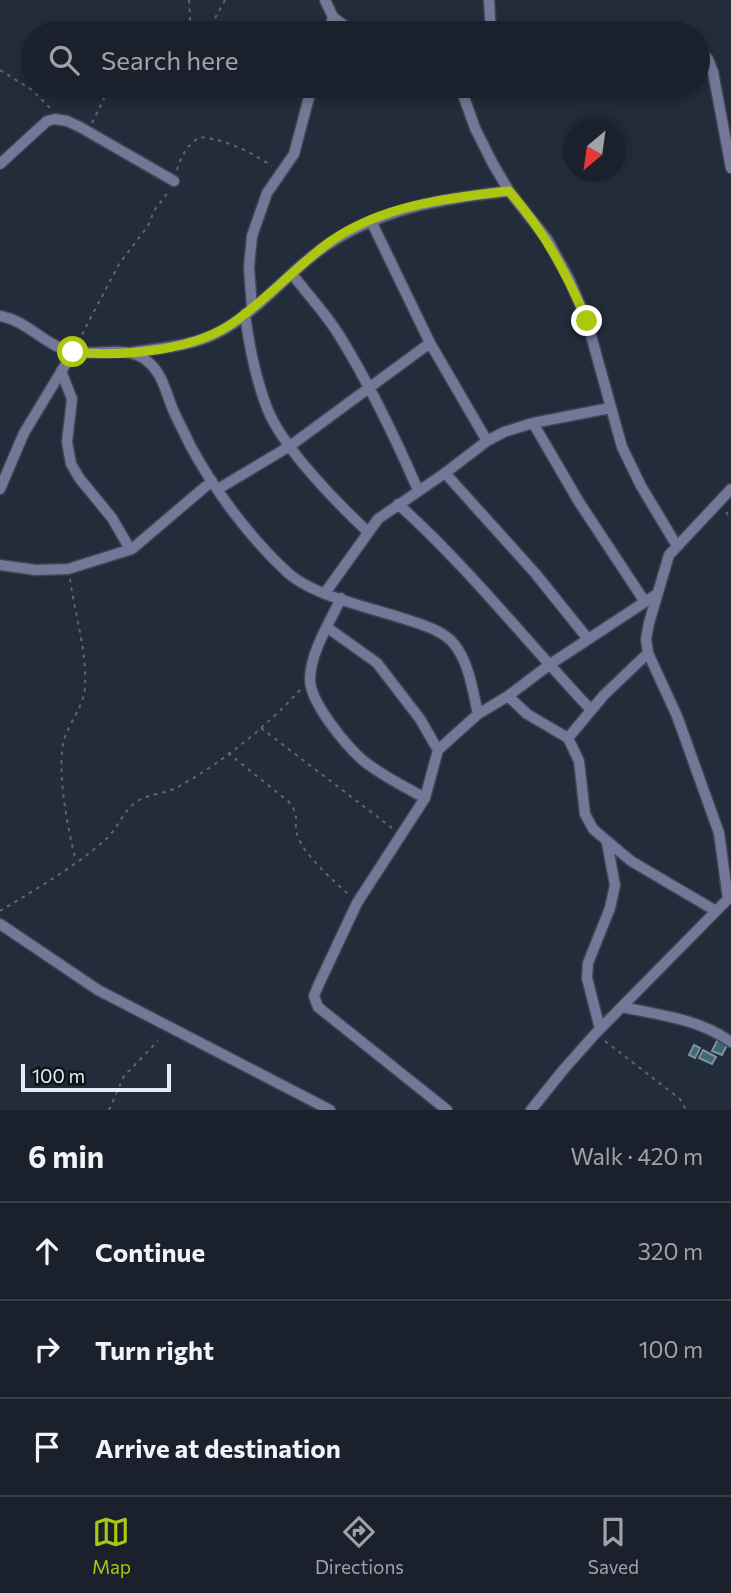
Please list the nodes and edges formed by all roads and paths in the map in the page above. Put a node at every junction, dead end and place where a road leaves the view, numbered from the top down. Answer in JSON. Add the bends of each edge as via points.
{"nodes":[{"id":1,"x":189,"y":0,"type":"edge"},
{"id":2,"x":225,"y":0,"type":"edge"},
{"id":3,"x":325,"y":0,"type":"edge"},
{"id":4,"x":489,"y":0,"type":"edge"},
{"id":5,"x":333,"y":17,"type":"junction"},
{"id":6,"x":190,"y":21,"type":"edge"},
{"id":7,"x":214,"y":21,"type":"edge"},
{"id":8,"x":332,"y":21,"type":"edge"},
{"id":9,"x":338,"y":21,"type":"edge"},
{"id":10,"x":490,"y":21,"type":"edge"},
{"id":11,"x":710,"y":64,"type":"edge"},
{"id":12,"x":0,"y":70,"type":"edge"},
{"id":13,"x":21,"y":84,"type":"edge"},
{"id":14,"x":41,"y":98,"type":"edge"},
{"id":15,"x":105,"y":98,"type":"edge"},
{"id":16,"x":309,"y":98,"type":"edge"},
{"id":17,"x":464,"y":98,"type":"edge"},
{"id":18,"x":55,"y":119,"type":"junction"},
{"id":19,"x":89,"y":132,"type":"junction"},
{"id":20,"x":0,"y":164,"type":"edge"},
{"id":21,"x":731,"y":168,"type":"edge"},
{"id":22,"x":281,"y":173,"type":"junction"},
{"id":23,"x":174,"y":181,"type":"junction"},
{"id":24,"x":509,"y":191,"type":"junction"},
{"id":25,"x":371,"y":221,"type":"junction"},
{"id":26,"x":293,"y":275,"type":"junction"},
{"id":27,"x":248,"y":311,"type":"junction"},
{"id":28,"x":0,"y":316,"type":"edge"},
{"id":29,"x":430,"y":343,"type":"junction"},
{"id":30,"x":73,"y":352,"type":"junction"},
{"id":31,"x":133,"y":352,"type":"junction"},
{"id":32,"x":61,"y":371,"type":"junction"},
{"id":33,"x":370,"y":388,"type":"junction"},
{"id":34,"x":610,"y":408,"type":"junction"},
{"id":35,"x":533,"y":423,"type":"junction"},
{"id":36,"x":487,"y":441,"type":"junction"},
{"id":37,"x":290,"y":446,"type":"junction"},
{"id":38,"x":5,"y":461,"type":"edge"},
{"id":39,"x":445,"y":473,"type":"junction"},
{"id":40,"x":215,"y":485,"type":"junction"},
{"id":41,"x":0,"y":489,"type":"edge"},
{"id":42,"x":731,"y":489,"type":"edge"},
{"id":43,"x":418,"y":490,"type":"junction"},
{"id":44,"x":398,"y":504,"type":"junction"},
{"id":45,"x":368,"y":532,"type":"junction"},
{"id":46,"x":677,"y":546,"type":"junction"},
{"id":47,"x":130,"y":549,"type":"junction"},
{"id":48,"x":0,"y":565,"type":"edge"},
{"id":49,"x":68,"y":569,"type":"junction"},
{"id":50,"x":326,"y":593,"type":"junction"},
{"id":51,"x":657,"y":594,"type":"junction"},
{"id":52,"x":341,"y":598,"type":"junction"},
{"id":53,"x":645,"y":602,"type":"junction"},
{"id":54,"x":328,"y":628,"type":"junction"},
{"id":55,"x":588,"y":639,"type":"junction"},
{"id":56,"x":648,"y":653,"type":"junction"},
{"id":57,"x":549,"y":665,"type":"junction"},
{"id":58,"x":309,"y":681,"type":"junction"},
{"id":59,"x":508,"y":696,"type":"junction"},
{"id":60,"x":591,"y":710,"type":"junction"},
{"id":61,"x":478,"y":714,"type":"junction"},
{"id":62,"x":261,"y":728,"type":"junction"},
{"id":63,"x":568,"y":738,"type":"junction"},
{"id":64,"x":438,"y":750,"type":"junction"},
{"id":65,"x":228,"y":753,"type":"junction"},
{"id":66,"x":425,"y":798,"type":"junction"},
{"id":67,"x":401,"y":835,"type":"junction"},
{"id":68,"x":607,"y":843,"type":"junction"},
{"id":69,"x":76,"y":862,"type":"junction"},
{"id":70,"x":729,"y":898,"type":"edge"},
{"id":71,"x":357,"y":902,"type":"junction"},
{"id":72,"x":0,"y":911,"type":"edge"},
{"id":73,"x":716,"y":911,"type":"junction"},
{"id":74,"x":0,"y":924,"type":"edge"},
{"id":75,"x":622,"y":1007,"type":"junction"},
{"id":76,"x":598,"y":1031,"type":"junction"},
{"id":77,"x":158,"y":1041,"type":"dead end"},
{"id":78,"x":731,"y":1042,"type":"edge"},
{"id":79,"x":109,"y":1110,"type":"edge"},
{"id":80,"x":330,"y":1110,"type":"edge"},
{"id":81,"x":447,"y":1110,"type":"edge"},
{"id":82,"x":531,"y":1110,"type":"edge"},
{"id":83,"x":686,"y":1110,"type":"edge"}],
"edges":[{"from":1,"to":6,"type":"path"},
{"from":2,"to":7,"type":"path"},
{"from":3,"to":5,"type":"street"},
{"from":4,"to":10,"type":"street"},
{"from":5,"to":8,"type":"street"},
{"from":5,"to":9,"type":"street"},
{"from":11,"to":21,"type":"street"},
{"from":12,"to":13,"type":"path"},
{"from":14,"to":18,"type":"path"},
{"from":15,"to":19,"type":"path"},
{"from":16,"to":22,"type":"street","via":[[295,154]]},
{"from":17,"to":24,"type":"street"},
{"from":18,"to":19,"type":"street"},
{"from":18,"to":20,"type":"street","via":[[47,121]]},
{"from":19,"to":23,"type":"street"},
{"from":22,"to":23,"type":"path","via":[[237,146],[200,137],[183,153]]},
{"from":22,"to":27,"type":"street","via":[[267,193],[252,236]]},
{"from":23,"to":30,"type":"path","via":[[119,264]]},
{"from":24,"to":25,"type":"street","via":[[444,198]]},
{"from":24,"to":34,"type":"street","via":[[547,239],[569,279],[587,321]]},
{"from":25,"to":26,"type":"street","via":[[332,241]]},
{"from":25,"to":29,"type":"street"},
{"from":26,"to":27,"type":"street"},
{"from":26,"to":33,"type":"street","via":[[338,333]]},
{"from":27,"to":31,"type":"street","via":[[216,334]]},
{"from":27,"to":37,"type":"street","via":[[255,372],[268,410]]},
{"from":28,"to":30,"type":"street"},
{"from":29,"to":33,"type":"street"},
{"from":29,"to":36,"type":"street"},
{"from":30,"to":31,"type":"street"},
{"from":30,"to":32,"type":"street"},
{"from":31,"to":40,"type":"street","via":[[157,371]]},
{"from":32,"to":38,"type":"street"},
{"from":32,"to":47,"type":"street","via":[[72,399],[67,442],[71,464],[113,518]]},
{"from":33,"to":37,"type":"street"},
{"from":33,"to":43,"type":"street"},
{"from":34,"to":35,"type":"street"},
{"from":34,"to":46,"type":"street","via":[[622,447]]},
{"from":35,"to":36,"type":"street"},
{"from":35,"to":53,"type":"street"},
{"from":36,"to":39,"type":"street"},
{"from":37,"to":40,"type":"street"},
{"from":37,"to":45,"type":"street"},
{"from":38,"to":41,"type":"street"},
{"from":39,"to":43,"type":"street"},
{"from":39,"to":55,"type":"street"},
{"from":40,"to":47,"type":"street"},
{"from":40,"to":50,"type":"street","via":[[288,573]]},
{"from":42,"to":46,"type":"street"},
{"from":43,"to":44,"type":"street"},
{"from":44,"to":45,"type":"street"},
{"from":44,"to":57,"type":"street","via":[[467,571]]},
{"from":45,"to":50,"type":"street"},
{"from":46,"to":51,"type":"street","via":[[669,555]]},
{"from":47,"to":49,"type":"street"},
{"from":48,"to":49,"type":"street"},
{"from":49,"to":69,"type":"path","via":[[85,671],[85,691],[64,739],[62,758]]},
{"from":50,"to":52,"type":"street"},
{"from":51,"to":53,"type":"street"},
{"from":51,"to":56,"type":"street","via":[[646,639]]},
{"from":52,"to":54,"type":"street"},
{"from":52,"to":61,"type":"street","via":[[446,636],[462,659]]},
{"from":53,"to":55,"type":"street"},
{"from":54,"to":58,"type":"street"},
{"from":54,"to":64,"type":"street","via":[[377,663]]},
{"from":55,"to":57,"type":"street"},
{"from":56,"to":60,"type":"street"},
{"from":56,"to":70,"type":"street","via":[[683,732],[719,833]]},
{"from":57,"to":59,"type":"street"},
{"from":57,"to":60,"type":"street"},
{"from":58,"to":62,"type":"path"},
{"from":58,"to":66,"type":"street","via":[[323,711],[365,761]]},
{"from":59,"to":61,"type":"street"},
{"from":59,"to":63,"type":"street","via":[[527,714]]},
{"from":60,"to":63,"type":"street"},
{"from":61,"to":64,"type":"street"},
{"from":62,"to":65,"type":"path"},
{"from":62,"to":67,"type":"path"},
{"from":63,"to":68,"type":"street","via":[[579,761],[585,814]]},
{"from":64,"to":66,"type":"street"},
{"from":65,"to":69,"type":"path","via":[[173,789],[141,799],[122,814],[107,838]]},
{"from":65,"to":71,"type":"path","via":[[296,810],[298,836],[325,872]]},
{"from":66,"to":67,"type":"street"},
{"from":67,"to":71,"type":"street"},
{"from":68,"to":73,"type":"street"},
{"from":68,"to":76,"type":"street","via":[[615,886],[587,978]]},
{"from":69,"to":72,"type":"path"},
{"from":70,"to":73,"type":"street"},
{"from":71,"to":81,"type":"street","via":[[314,996],[318,1007]]},
{"from":73,"to":75,"type":"street"},
{"from":74,"to":80,"type":"street","via":[[98,990]]},
{"from":75,"to":76,"type":"street"},
{"from":75,"to":78,"type":"street","via":[[693,1022]]},
{"from":76,"to":82,"type":"street"},
{"from":76,"to":83,"type":"path","via":[[680,1099]]},
{"from":77,"to":79,"type":"path","via":[[124,1076]]}]}
